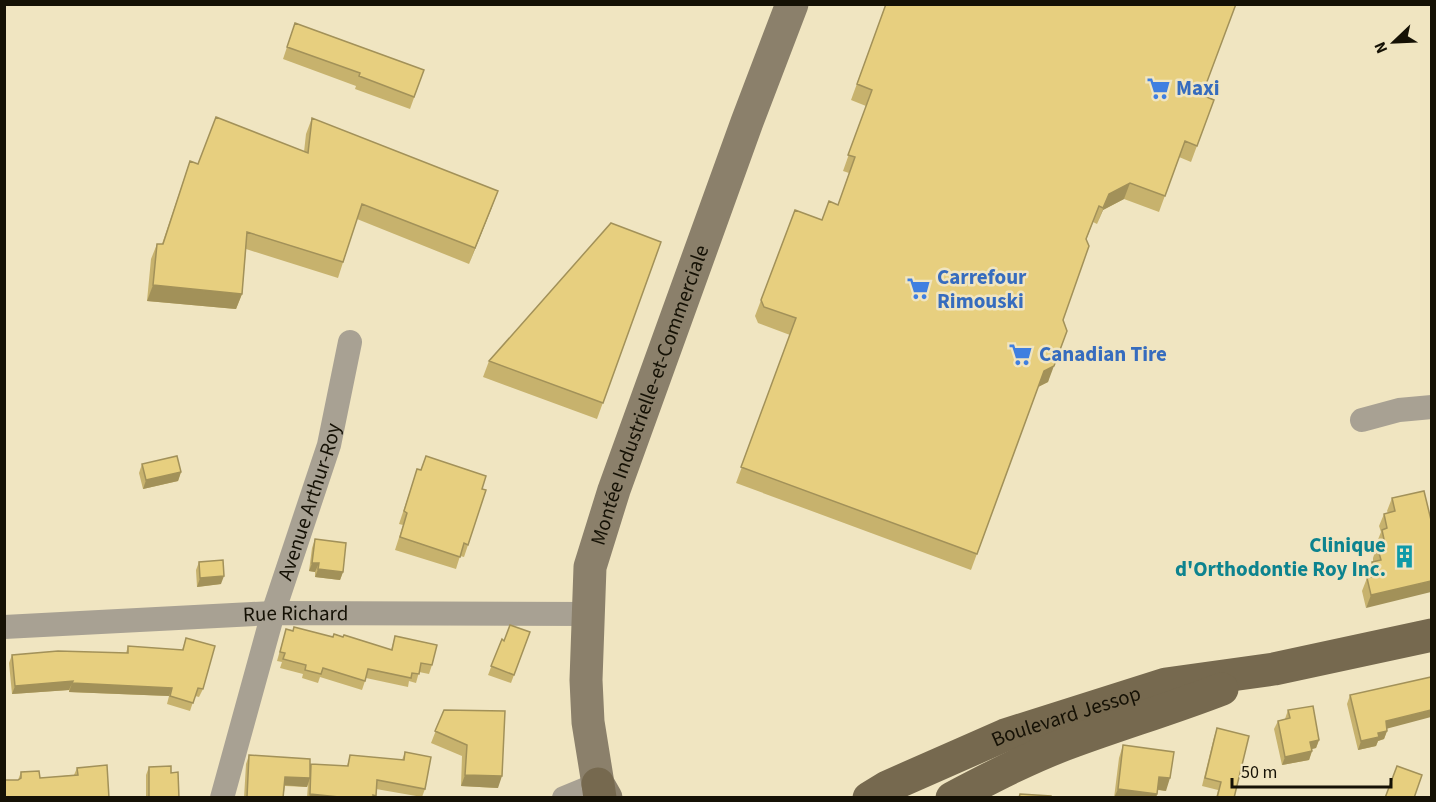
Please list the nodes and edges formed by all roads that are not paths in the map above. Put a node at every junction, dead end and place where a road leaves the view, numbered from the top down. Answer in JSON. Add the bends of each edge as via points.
{"nodes":[{"id":1,"x":792,"y":4,"type":"edge"},
{"id":2,"x":350,"y":342,"type":"dead end"},
{"id":3,"x":1431,"y":407,"type":"edge"},
{"id":4,"x":1362,"y":420,"type":"dead end"},
{"id":5,"x":273,"y":612,"type":"junction"},
{"id":6,"x":589,"y":614,"type":"junction"},
{"id":7,"x":4,"y":627,"type":"edge"},
{"id":8,"x":1431,"y":635,"type":"edge"},
{"id":9,"x":1274,"y":669,"type":"junction"},
{"id":10,"x":602,"y":793,"type":"edge"},
{"id":11,"x":222,"y":798,"type":"edge"},
{"id":12,"x":564,"y":798,"type":"edge"},
{"id":13,"x":869,"y":798,"type":"edge"},
{"id":14,"x":952,"y":798,"type":"edge"}],
"edges":[{"from":1,"to":6,"type":"main road","name":"Montée Industrielle-et-Commerciale","via":[[614,489],[590,567]]},
{"from":2,"to":5,"type":"street","name":"Avenue Arthur-Roy","via":[[329,445]]},
{"from":3,"to":4,"type":"street"},
{"from":5,"to":6,"type":"street","name":"Rue Richard"},
{"from":5,"to":7,"type":"street","name":"Rue Richard"},
{"from":5,"to":11,"type":"street","name":"Avenue Arthur-Roy"},
{"from":6,"to":10,"type":"main road","name":"Montée Industrielle-et-Commerciale","via":[[587,702]]},
{"from":8,"to":9,"type":"main road","name":"Boulevard Jessop"},
{"from":9,"to":13,"type":"main road","name":"Boulevard Jessop","via":[[1166,684],[1099,704],[1005,735]]},
{"from":9,"to":14,"type":"main road","name":"Boulevard Jessop","via":[[1072,742]]},
{"from":10,"to":12,"type":"street"}]}
